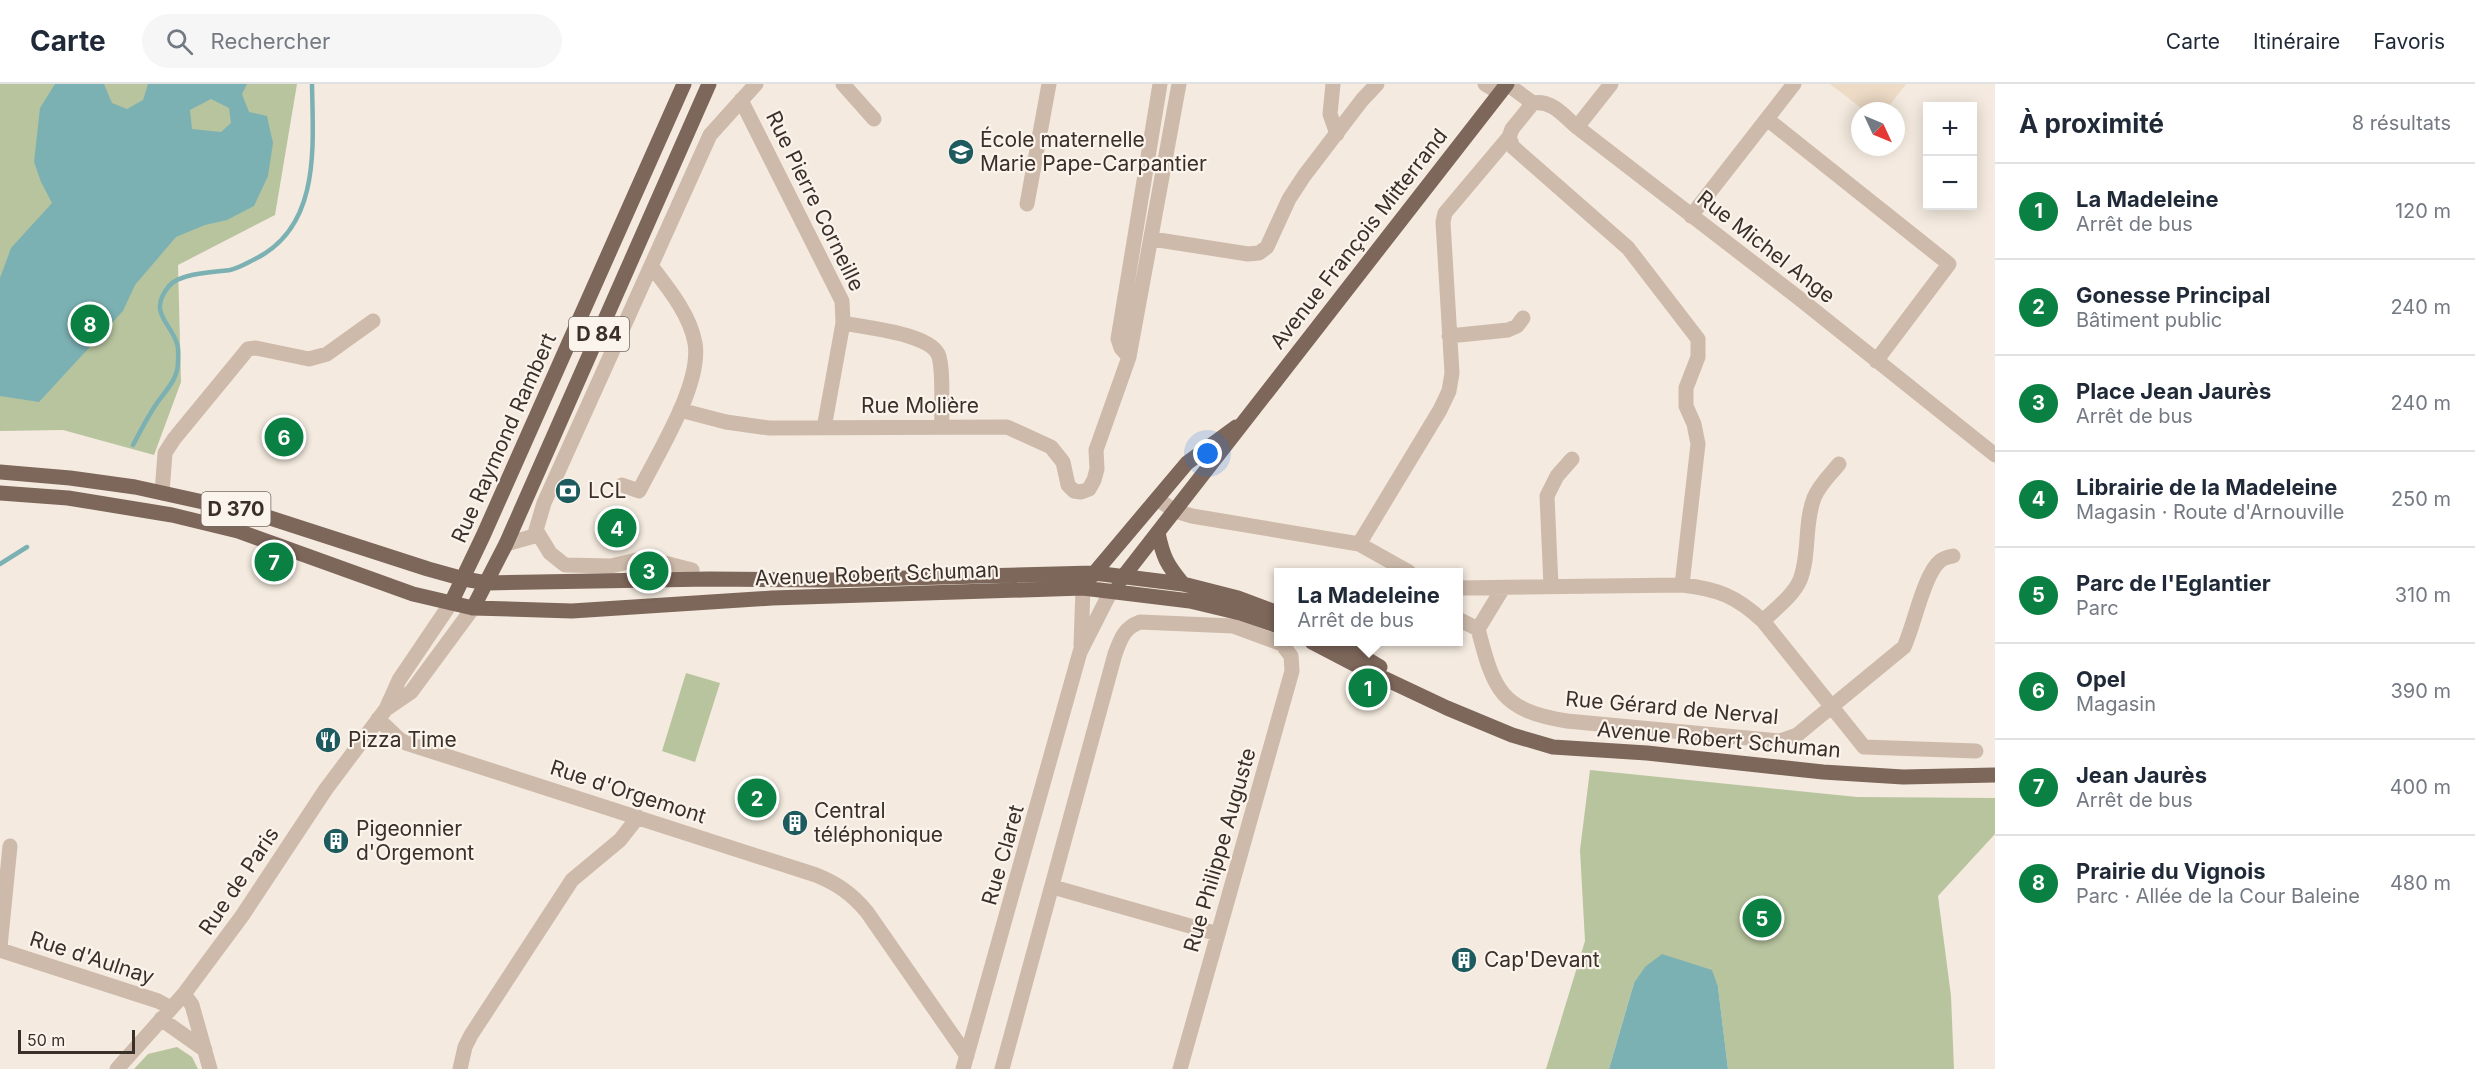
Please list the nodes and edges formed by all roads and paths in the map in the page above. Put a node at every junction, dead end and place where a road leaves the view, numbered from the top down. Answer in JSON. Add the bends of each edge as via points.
{"nodes":[{"id":1,"x":684,"y":84,"type":"edge"},
{"id":2,"x":709,"y":84,"type":"edge"},
{"id":3,"x":756,"y":84,"type":"edge"},
{"id":4,"x":843,"y":84,"type":"edge"},
{"id":5,"x":1049,"y":84,"type":"edge"},
{"id":6,"x":1160,"y":84,"type":"edge"},
{"id":7,"x":1179,"y":84,"type":"edge"},
{"id":8,"x":1333,"y":84,"type":"edge"},
{"id":9,"x":1377,"y":84,"type":"edge"},
{"id":10,"x":1485,"y":84,"type":"edge"},
{"id":11,"x":1611,"y":84,"type":"edge"},
{"id":12,"x":1794,"y":84,"type":"edge"},
{"id":13,"x":1503,"y":88,"type":"edge"},
{"id":14,"x":741,"y":100,"type":"junction"},
{"id":15,"x":1533,"y":103,"type":"junction"},
{"id":16,"x":874,"y":119,"type":"dead end"},
{"id":17,"x":1767,"y":119,"type":"junction"},
{"id":18,"x":1577,"y":128,"type":"junction"},
{"id":19,"x":1336,"y":134,"type":"junction"},
{"id":20,"x":1509,"y":137,"type":"junction"},
{"id":21,"x":1027,"y":204,"type":"dead end"},
{"id":22,"x":1691,"y":216,"type":"junction"},
{"id":23,"x":1152,"y":238,"type":"junction"},
{"id":24,"x":652,"y":267,"type":"junction"},
{"id":25,"x":1522,"y":318,"type":"dead end"},
{"id":26,"x":373,"y":321,"type":"dead end"},
{"id":27,"x":843,"y":323,"type":"junction"},
{"id":28,"x":1449,"y":336,"type":"junction"},
{"id":29,"x":1129,"y":357,"type":"junction"},
{"id":30,"x":1876,"y":362,"type":"junction"},
{"id":31,"x":680,"y":410,"type":"junction"},
{"id":32,"x":1245,"y":420,"type":"junction"},
{"id":33,"x":942,"y":427,"type":"junction"},
{"id":34,"x":824,"y":428,"type":"junction"},
{"id":35,"x":1995,"y":454,"type":"edge"},
{"id":36,"x":1572,"y":459,"type":"dead end"},
{"id":37,"x":1839,"y":464,"type":"dead end"},
{"id":38,"x":0,"y":472,"type":"edge"},
{"id":39,"x":622,"y":485,"type":"dead end"},
{"id":40,"x":0,"y":493,"type":"edge"},
{"id":41,"x":162,"y":493,"type":"junction"},
{"id":42,"x":1157,"y":499,"type":"junction"},
{"id":43,"x":1175,"y":511,"type":"junction"},
{"id":44,"x":1158,"y":533,"type":"junction"},
{"id":45,"x":538,"y":535,"type":"junction"},
{"id":46,"x":506,"y":544,"type":"junction"},
{"id":47,"x":1359,"y":544,"type":"junction"},
{"id":48,"x":1953,"y":556,"type":"dead end"},
{"id":49,"x":1400,"y":568,"type":"edge"},
{"id":50,"x":692,"y":570,"type":"dead end"},
{"id":51,"x":1094,"y":573,"type":"junction"},
{"id":52,"x":1124,"y":576,"type":"junction"},
{"id":53,"x":464,"y":579,"type":"junction"},
{"id":54,"x":487,"y":583,"type":"junction"},
{"id":55,"x":1183,"y":584,"type":"junction"},
{"id":56,"x":1682,"y":585,"type":"junction"},
{"id":57,"x":1551,"y":586,"type":"junction"},
{"id":58,"x":1083,"y":588,"type":"junction"},
{"id":59,"x":1463,"y":588,"type":"edge"},
{"id":60,"x":1503,"y":588,"type":"junction"},
{"id":61,"x":1111,"y":591,"type":"junction"},
{"id":62,"x":451,"y":603,"type":"junction"},
{"id":63,"x":473,"y":608,"type":"junction"},
{"id":64,"x":1274,"y":612,"type":"edge"},
{"id":65,"x":1762,"y":621,"type":"junction"},
{"id":66,"x":1463,"y":622,"type":"edge"},
{"id":67,"x":1274,"y":625,"type":"edge"},
{"id":68,"x":1478,"y":629,"type":"junction"},
{"id":69,"x":1274,"y":641,"type":"edge"},
{"id":70,"x":1284,"y":646,"type":"edge"},
{"id":71,"x":1320,"y":646,"type":"edge"},
{"id":72,"x":1345,"y":646,"type":"edge"},
{"id":73,"x":1080,"y":652,"type":"junction"},
{"id":74,"x":1832,"y":707,"type":"junction"},
{"id":75,"x":1447,"y":708,"type":"junction"},
{"id":76,"x":382,"y":714,"type":"junction"},
{"id":77,"x":1976,"y":751,"type":"dead end"},
{"id":78,"x":1995,"y":775,"type":"edge"},
{"id":79,"x":638,"y":817,"type":"junction"},
{"id":80,"x":10,"y":846,"type":"dead end"},
{"id":81,"x":1053,"y":887,"type":"junction"},
{"id":82,"x":1218,"y":934,"type":"junction"},
{"id":83,"x":0,"y":949,"type":"edge"},
{"id":84,"x":184,"y":994,"type":"junction"},
{"id":85,"x":166,"y":1014,"type":"junction"},
{"id":86,"x":205,"y":1050,"type":"junction"},
{"id":87,"x":965,"y":1063,"type":"edge"},
{"id":88,"x":117,"y":1069,"type":"edge"},
{"id":89,"x":210,"y":1069,"type":"edge"},
{"id":90,"x":460,"y":1069,"type":"edge"},
{"id":91,"x":1002,"y":1069,"type":"edge"},
{"id":92,"x":1180,"y":1069,"type":"edge"}],
"edges":[{"from":1,"to":53,"type":"main road","name":"Rue Raymond Rambert","number":"D 84"},
{"from":2,"to":46,"type":"main road","name":"Rue Raymond Rambert","number":"D 84"},
{"from":3,"to":14,"type":"street"},
{"from":4,"to":16,"type":"street"},
{"from":5,"to":21,"type":"street"},
{"from":6,"to":29,"type":"street","via":[[1118,339]]},
{"from":7,"to":23,"type":"street"},
{"from":8,"to":19,"type":"street","via":[[1330,114]]},
{"from":9,"to":19,"type":"street"},
{"from":10,"to":13,"type":"street","name":"Rue Michel Ange"},
{"from":11,"to":18,"type":"street"},
{"from":12,"to":17,"type":"street"},
{"from":13,"to":15,"type":"street","name":"Rue Michel Ange"},
{"from":13,"to":32,"type":"main road","name":"Avenue François Mitterrand"},
{"from":14,"to":24,"type":"street","via":[[710,135]]},
{"from":14,"to":27,"type":"street","name":"Rue Pierre Corneille","via":[[837,289],[844,311]]},
{"from":15,"to":18,"type":"street","name":"Rue Michel Ange","via":[[1551,104]]},
{"from":15,"to":20,"type":"street"},
{"from":17,"to":22,"type":"street"},
{"from":17,"to":30,"type":"street","via":[[1949,264]]},
{"from":18,"to":22,"type":"street","name":"Rue Michel Ange"},
{"from":19,"to":23,"type":"street","via":[[1289,199],[1273,238],[1259,253]]},
{"from":20,"to":28,"type":"street","via":[[1445,213]]},
{"from":20,"to":56,"type":"street","via":[[1513,147],[1628,248],[1698,339],[1698,357],[1686,388],[1686,406],[1698,444]]},
{"from":22,"to":30,"type":"street","name":"Rue Michel Ange"},
{"from":23,"to":29,"type":"street"},
{"from":24,"to":31,"type":"street","via":[[673,296],[694,341],[694,373]]},
{"from":24,"to":45,"type":"street","via":[[542,510]]},
{"from":25,"to":28,"type":"street","via":[[1508,330]]},
{"from":26,"to":41,"type":"street","via":[[327,354],[309,359],[248,349],[165,453]]},
{"from":27,"to":33,"type":"street","name":"Rue Pierre Corneille","via":[[917,338],[933,347],[940,364]]},
{"from":27,"to":34,"type":"street","name":"Rue Pierre Corneille"},
{"from":28,"to":47,"type":"street","via":[[1449,391]]},
{"from":29,"to":33,"type":"street","name":"Rue Molière","via":[[1096,450],[1094,480],[1089,489],[1081,492],[1068,484],[1063,462],[1051,447],[1006,427]]},
{"from":30,"to":35,"type":"street","name":"Rue Michel Ange"},
{"from":31,"to":34,"type":"street","name":"Rue Molière","via":[[769,428]]},
{"from":31,"to":39,"type":"street","via":[[639,491]]},
{"from":32,"to":42,"type":"main road","name":"Avenue François Mitterrand","via":[[1192,459]]},
{"from":32,"to":43,"type":"main road","name":"Avenue François Mitterrand"},
{"from":33,"to":34,"type":"street","name":"Rue Molière"},
{"from":36,"to":57,"type":"street","via":[[1547,496]]},
{"from":37,"to":65,"type":"street","via":[[1815,496],[1799,582]]},
{"from":38,"to":41,"type":"main road","number":"D 370","via":[[70,478]]},
{"from":40,"to":62,"type":"main road","number":"D 370","via":[[68,498],[172,515],[238,531],[406,591]]},
{"from":41,"to":53,"type":"main road","number":"D 370","via":[[258,514]]},
{"from":42,"to":43,"type":"street"},
{"from":42,"to":51,"type":"main road","name":"Avenue François Mitterrand"},
{"from":43,"to":44,"type":"main road","name":"Avenue François Mitterrand"},
{"from":43,"to":47,"type":"street"},
{"from":44,"to":52,"type":"main road","name":"Avenue François Mitterrand"},
{"from":44,"to":55,"type":"main road","via":[[1163,556]]},
{"from":45,"to":46,"type":"street"},
{"from":45,"to":50,"type":"street","via":[[550,553],[565,564],[611,566],[645,558]]},
{"from":46,"to":54,"type":"main road","name":"Rue Raymond Rambert","number":"D 84"},
{"from":47,"to":49,"type":"street"},
{"from":48,"to":74,"type":"street","name":"Rue Gérard de Nerval","via":[[1941,560],[1932,570],[1904,647]]},
{"from":51,"to":52,"type":"main road","name":"Avenue Robert Schuman","number":"D 370"},
{"from":51,"to":54,"type":"main road","name":"Avenue Robert Schuman","number":"D 370"},
{"from":51,"to":58,"type":"main road","name":"Avenue François Mitterrand"},
{"from":52,"to":55,"type":"main road","name":"Avenue Robert Schuman","number":"D 370"},
{"from":52,"to":61,"type":"main road","name":"Avenue François Mitterrand"},
{"from":53,"to":54,"type":"main road","number":"D 370"},
{"from":53,"to":62,"type":"main road","number":"D 84"},
{"from":54,"to":63,"type":"main road","number":"D 84"},
{"from":55,"to":64,"type":"main road","name":"Avenue Robert Schuman","number":"D 370"},
{"from":56,"to":57,"type":"street"},
{"from":56,"to":65,"type":"street","via":[[1726,594]]},
{"from":57,"to":60,"type":"street"},
{"from":58,"to":61,"type":"main road","name":"Avenue Robert Schuman","number":"D 370"},
{"from":58,"to":63,"type":"main road","name":"Avenue Robert Schuman","number":"D 370","via":[[772,598],[572,611]]},
{"from":58,"to":73,"type":"street","name":"Rue Claret"},
{"from":59,"to":60,"type":"street"},
{"from":60,"to":68,"type":"street"},
{"from":61,"to":67,"type":"main road","name":"Avenue Robert Schuman","number":"D 370","via":[[1190,601]]},
{"from":61,"to":73,"type":"street","name":"Rue Claret"},
{"from":62,"to":63,"type":"main road","number":"D 370"},
{"from":62,"to":76,"type":"street","name":"Rue de Paris","via":[[399,680]]},
{"from":63,"to":76,"type":"street","name":"Rue de Paris","via":[[411,692]]},
{"from":65,"to":74,"type":"street"},
{"from":66,"to":68,"type":"street"},
{"from":68,"to":74,"type":"street","name":"Rue Gérard de Nerval","via":[[1494,682],[1505,697],[1522,710],[1543,717],[1780,741],[1797,735]]},
{"from":69,"to":81,"type":"street","name":"Rue Philippe Auguste","via":[[1217,624],[1140,622],[1123,634]]},
{"from":70,"to":82,"type":"street","name":"Rue Philippe Auguste","via":[[1292,656],[1292,671]]},
{"from":71,"to":75,"type":"main road","name":"Avenue Robert Schuman"},
{"from":72,"to":75,"type":"main road","name":"Avenue Robert Schuman"},
{"from":73,"to":87,"type":"street","name":"Rue Claret"},
{"from":74,"to":77,"type":"street","via":[[1864,747]]},
{"from":75,"to":78,"type":"main road","name":"Avenue Robert Schuman","via":[[1552,747],[1823,772],[1903,777]]},
{"from":76,"to":79,"type":"street","name":"Rue d'Orgemont","via":[[406,743]]},
{"from":76,"to":84,"type":"street","name":"Rue de Paris"},
{"from":79,"to":87,"type":"street","name":"Rue d'Orgemont","via":[[839,884],[867,912]]},
{"from":79,"to":90,"type":"street","via":[[620,840],[572,880],[471,1035]]},
{"from":80,"to":83,"type":"street"},
{"from":81,"to":82,"type":"street"},
{"from":81,"to":91,"type":"street"},
{"from":82,"to":92,"type":"street","name":"Rue Philippe Auguste"},
{"from":83,"to":85,"type":"street","name":"Rue d'Aulnay","via":[[158,1001]]},
{"from":84,"to":85,"type":"street","name":"Rue de Paris"},
{"from":84,"to":86,"type":"street","via":[[192,1005]]},
{"from":85,"to":86,"type":"street","name":"Rue d'Aulnay"},
{"from":85,"to":88,"type":"street","name":"Rue de Paris"},
{"from":86,"to":89,"type":"street"}]}
